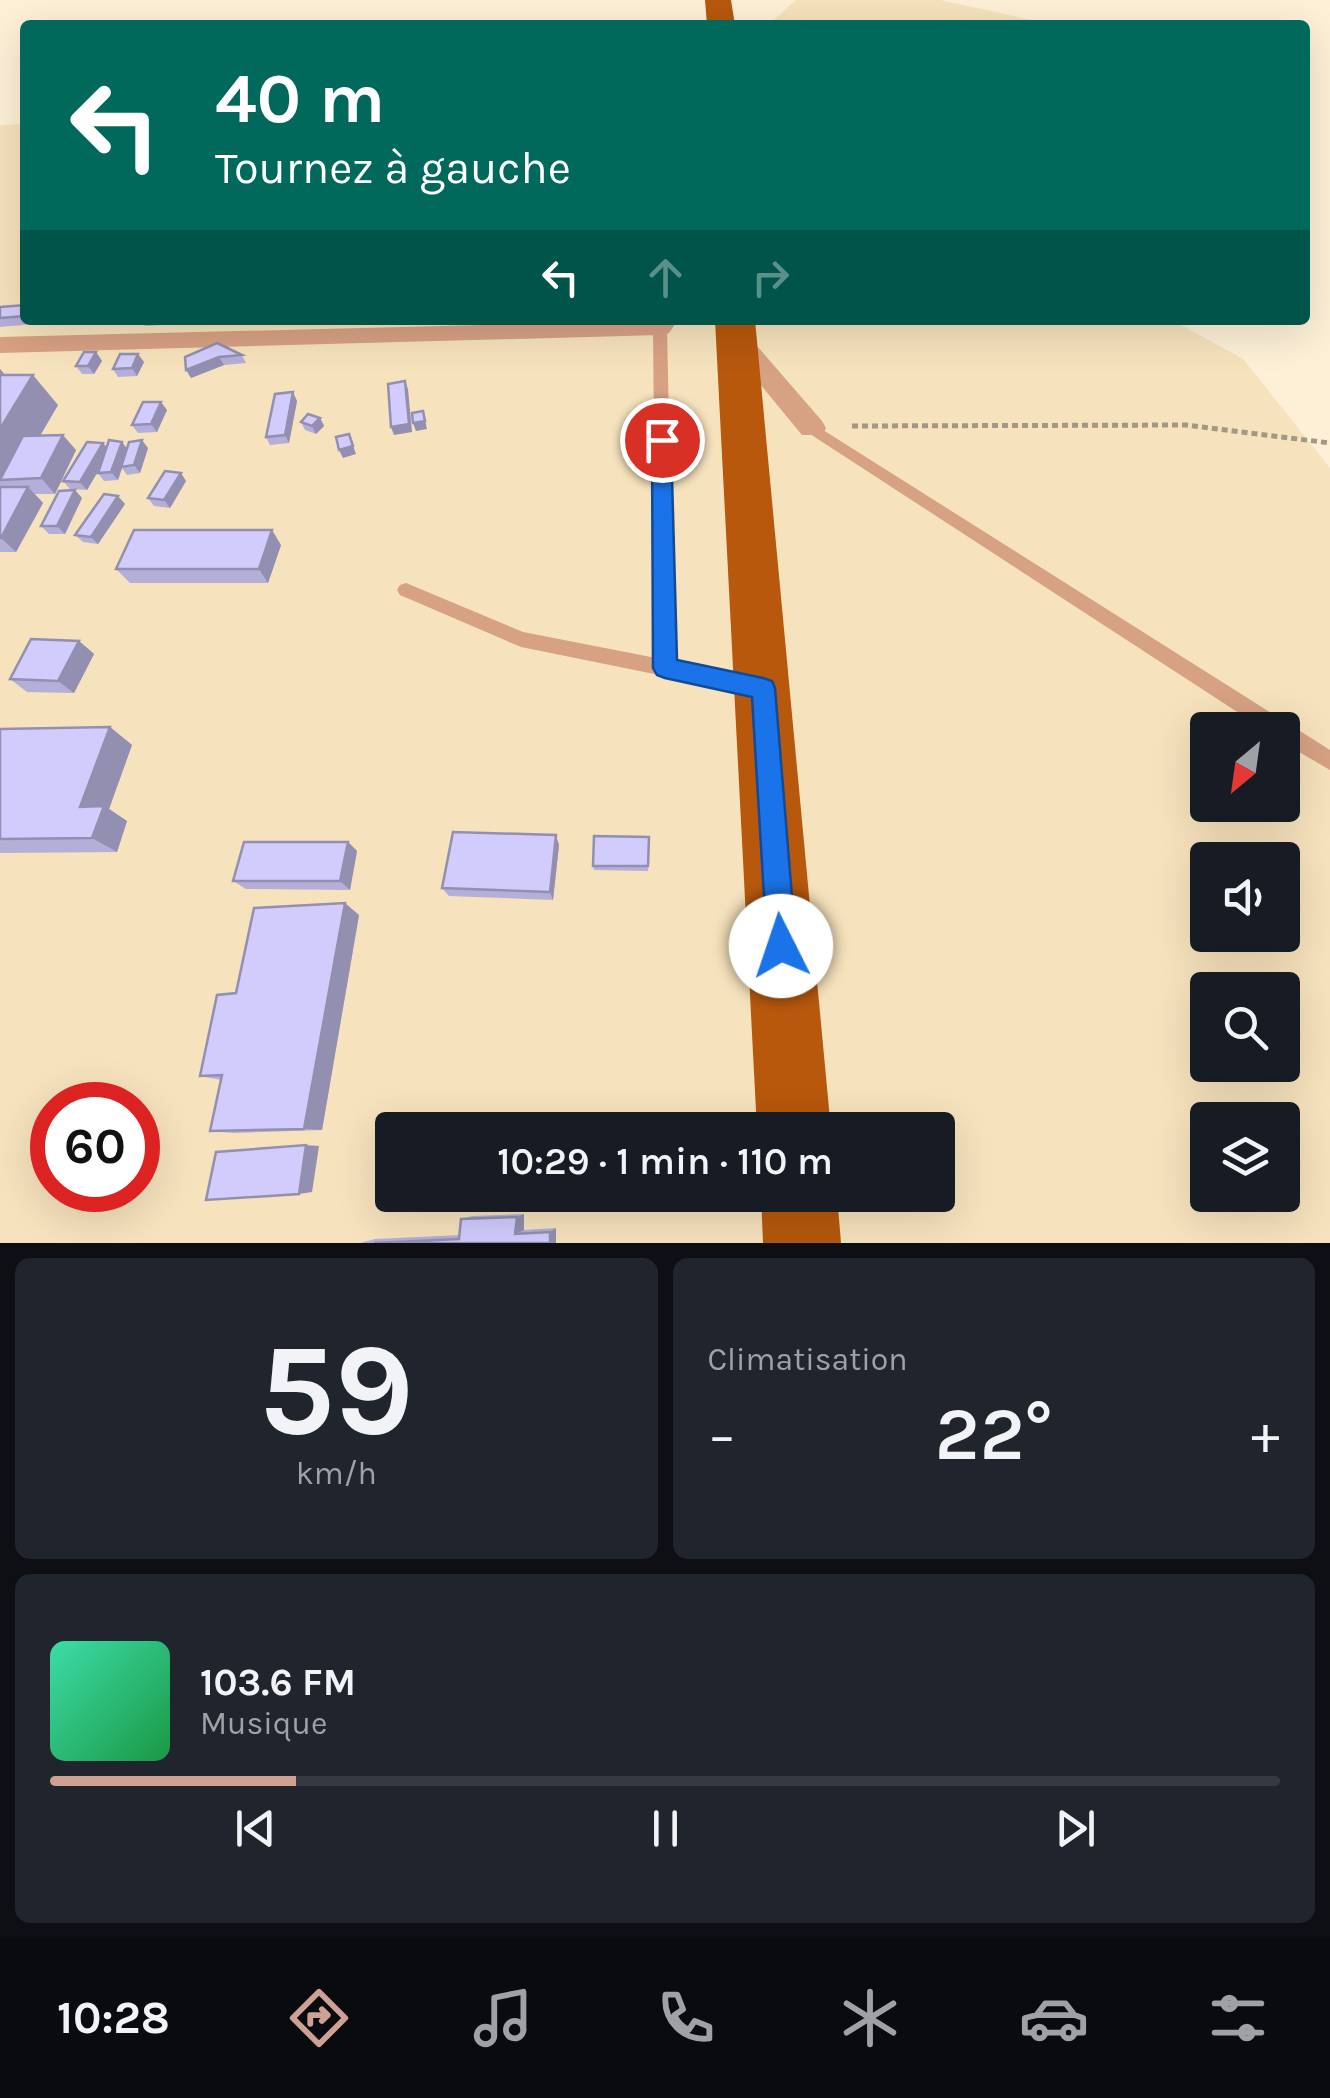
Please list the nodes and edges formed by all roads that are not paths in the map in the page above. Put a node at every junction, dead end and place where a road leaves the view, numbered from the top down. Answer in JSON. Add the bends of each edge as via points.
{"nodes":[{"id":1,"x":603,"y":325,"type":"edge"},
{"id":2,"x":663,"y":325,"type":"edge"},
{"id":3,"x":736,"y":329,"type":"edge"},
{"id":4,"x":0,"y":345,"type":"edge"},
{"id":5,"x":812,"y":428,"type":"joint"},
{"id":6,"x":406,"y":590,"type":"dead end"},
{"id":7,"x":665,"y":668,"type":"junction"},
{"id":8,"x":763,"y":688,"type":"junction"},
{"id":9,"x":1254,"y":712,"type":"edge"},
{"id":10,"x":1300,"y":742,"type":"edge"},
{"id":11,"x":1330,"y":762,"type":"edge"},
{"id":12,"x":793,"y":1112,"type":"edge"},
{"id":13,"x":800,"y":1212,"type":"edge"},
{"id":14,"x":802,"y":1243,"type":"edge"}],
"edges":[{"from":1,"to":4,"type":"street"},
{"from":2,"to":7,"type":"lane"},
{"from":3,"to":5,"type":"street"},
{"from":3,"to":8,"type":"main road"},
{"from":5,"to":9,"type":"lane"},
{"from":6,"to":7,"type":"lane","via":[[520,639]]},
{"from":7,"to":8,"type":"lane"},
{"from":8,"to":12,"type":"main road"},
{"from":10,"to":11,"type":"lane"},
{"from":13,"to":14,"type":"main road"}]}
